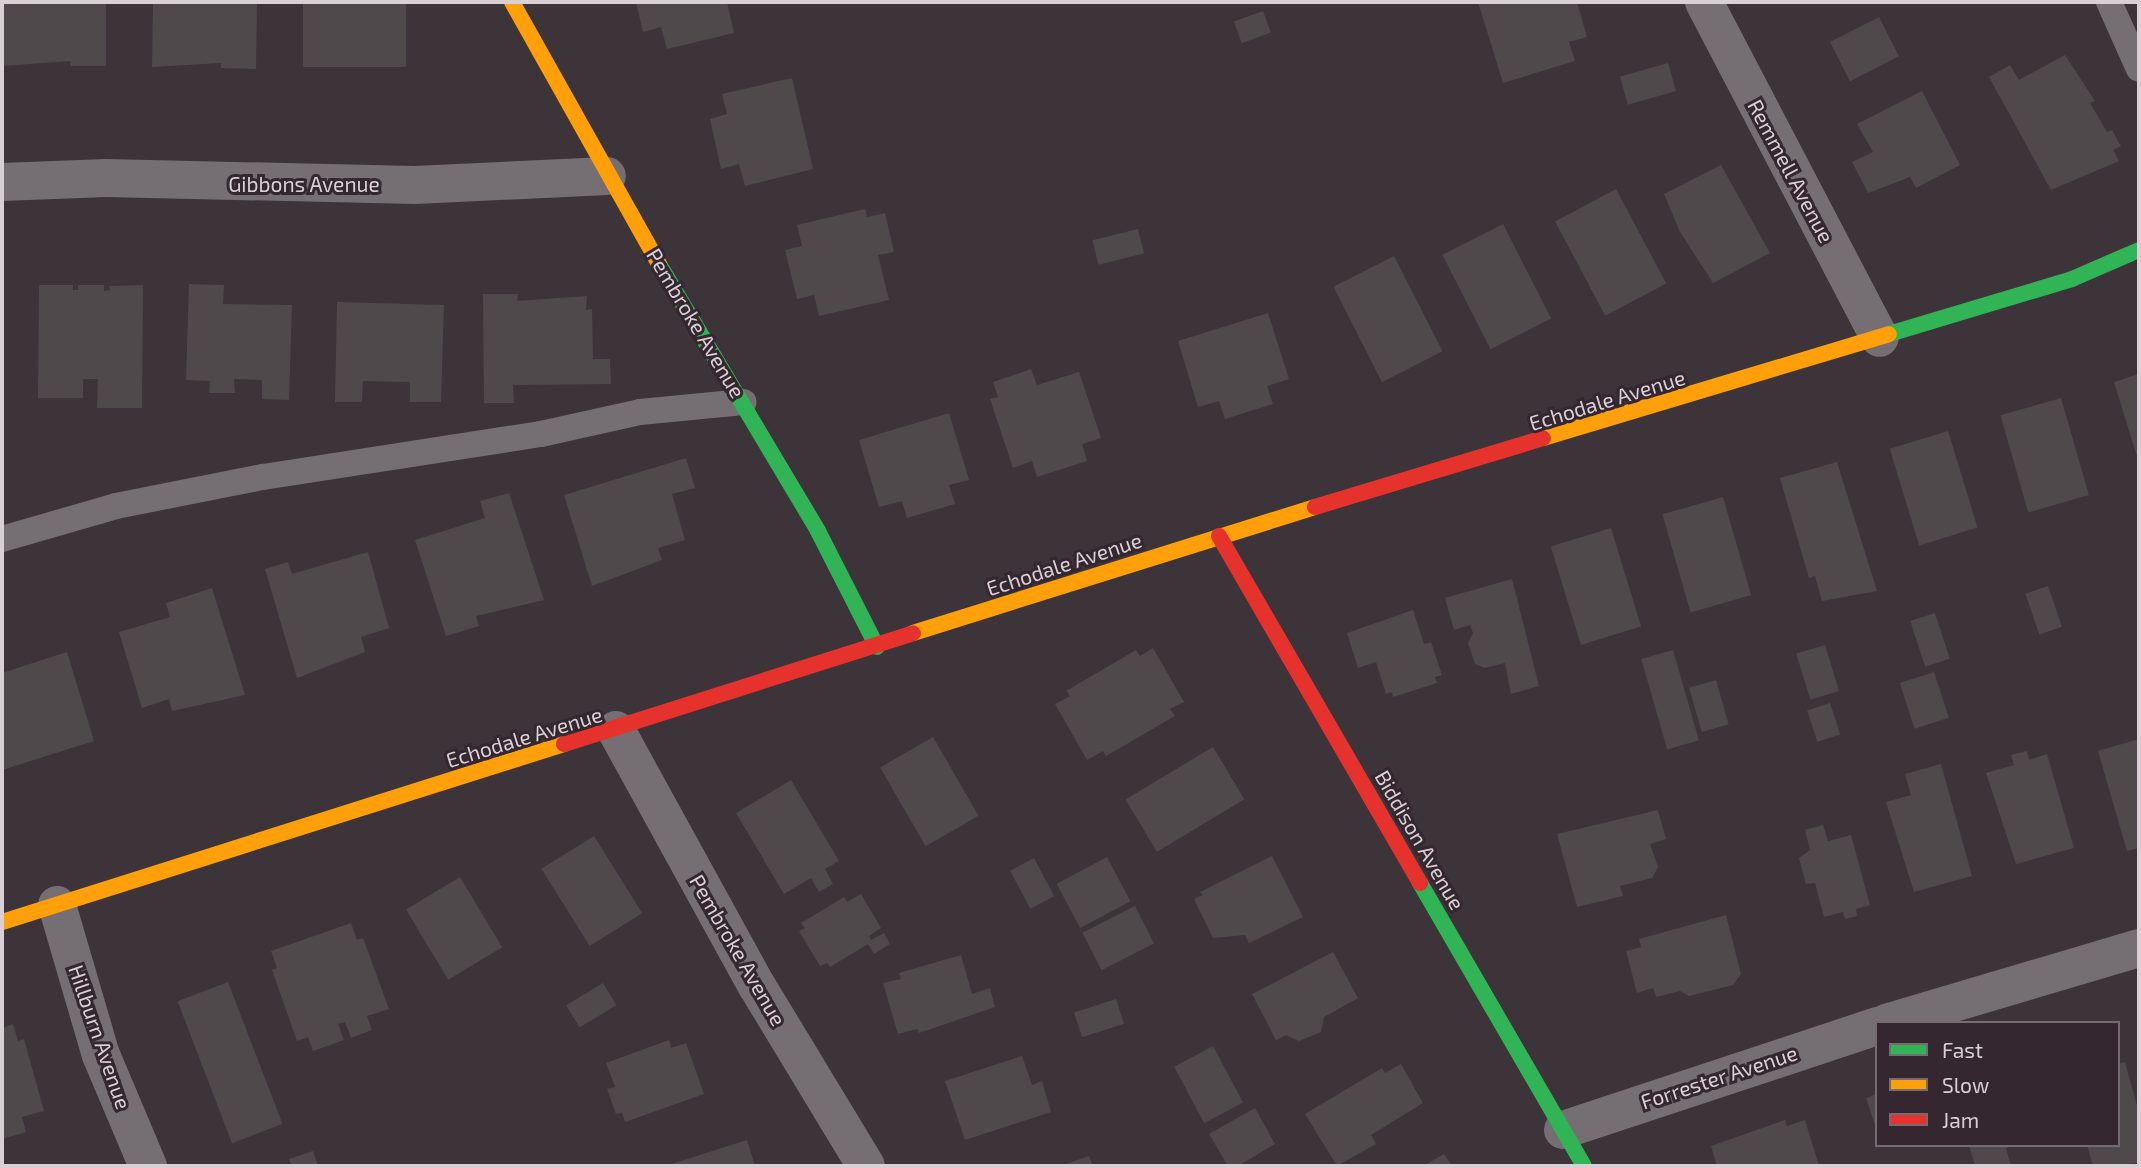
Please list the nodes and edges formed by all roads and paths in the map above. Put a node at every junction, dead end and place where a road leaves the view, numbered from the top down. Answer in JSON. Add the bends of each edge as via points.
{"nodes":[{"id":1,"x":512,"y":2,"type":"edge"},
{"id":2,"x":1704,"y":2,"type":"edge"},
{"id":3,"x":2109,"y":2,"type":"edge"},
{"id":4,"x":2139,"y":69,"type":"edge"},
{"id":5,"x":607,"y":176,"type":"junction"},
{"id":6,"x":2,"y":183,"type":"edge"},
{"id":7,"x":2139,"y":250,"type":"edge"},
{"id":8,"x":1880,"y":338,"type":"junction"},
{"id":9,"x":744,"y":402,"type":"junction"},
{"id":10,"x":1219,"y":536,"type":"junction"},
{"id":11,"x":2,"y":539,"type":"edge"},
{"id":12,"x":877,"y":647,"type":"junction"},
{"id":13,"x":616,"y":730,"type":"junction"},
{"id":14,"x":57,"y":905,"type":"junction"},
{"id":15,"x":2,"y":922,"type":"edge"},
{"id":16,"x":2139,"y":948,"type":"edge"},
{"id":17,"x":1893,"y":1021,"type":"edge"},
{"id":18,"x":1875,"y":1027,"type":"edge"},
{"id":19,"x":1563,"y":1130,"type":"junction"},
{"id":20,"x":148,"y":1166,"type":"edge"},
{"id":21,"x":866,"y":1166,"type":"edge"},
{"id":22,"x":1584,"y":1166,"type":"edge"}],
"edges":[{"from":1,"to":5,"type":"main road","name":"Pembroke Avenue"},
{"from":2,"to":8,"type":"street","name":"Remmell Avenue"},
{"from":3,"to":4,"type":"lane"},
{"from":5,"to":6,"type":"street","name":"Gibbons Avenue","via":[[415,185],[106,178]]},
{"from":5,"to":9,"type":"main road","name":"Pembroke Avenue"},
{"from":7,"to":8,"type":"main road","name":"Echodale Avenue","via":[[2072,279]]},
{"from":8,"to":10,"type":"main road","name":"Echodale Avenue"},
{"from":9,"to":11,"type":"lane","via":[[640,412],[541,434],[263,477],[116,506]]},
{"from":9,"to":12,"type":"main road","name":"Pembroke Avenue"},
{"from":10,"to":12,"type":"main road","name":"Echodale Avenue"},
{"from":10,"to":19,"type":"main road","name":"Biddison Avenue"},
{"from":12,"to":13,"type":"main road","name":"Echodale Avenue"},
{"from":13,"to":14,"type":"main road","name":"Echodale Avenue"},
{"from":13,"to":21,"type":"street","name":"Pembroke Avenue","via":[[757,986]]},
{"from":14,"to":15,"type":"main road","name":"Echodale Avenue"},
{"from":14,"to":20,"type":"street","name":"Hillburn Avenue","via":[[102,1055]]},
{"from":16,"to":17,"type":"street"},
{"from":18,"to":19,"type":"street","name":"Forrester Avenue"},
{"from":19,"to":22,"type":"main road","name":"Biddison Avenue"}]}
